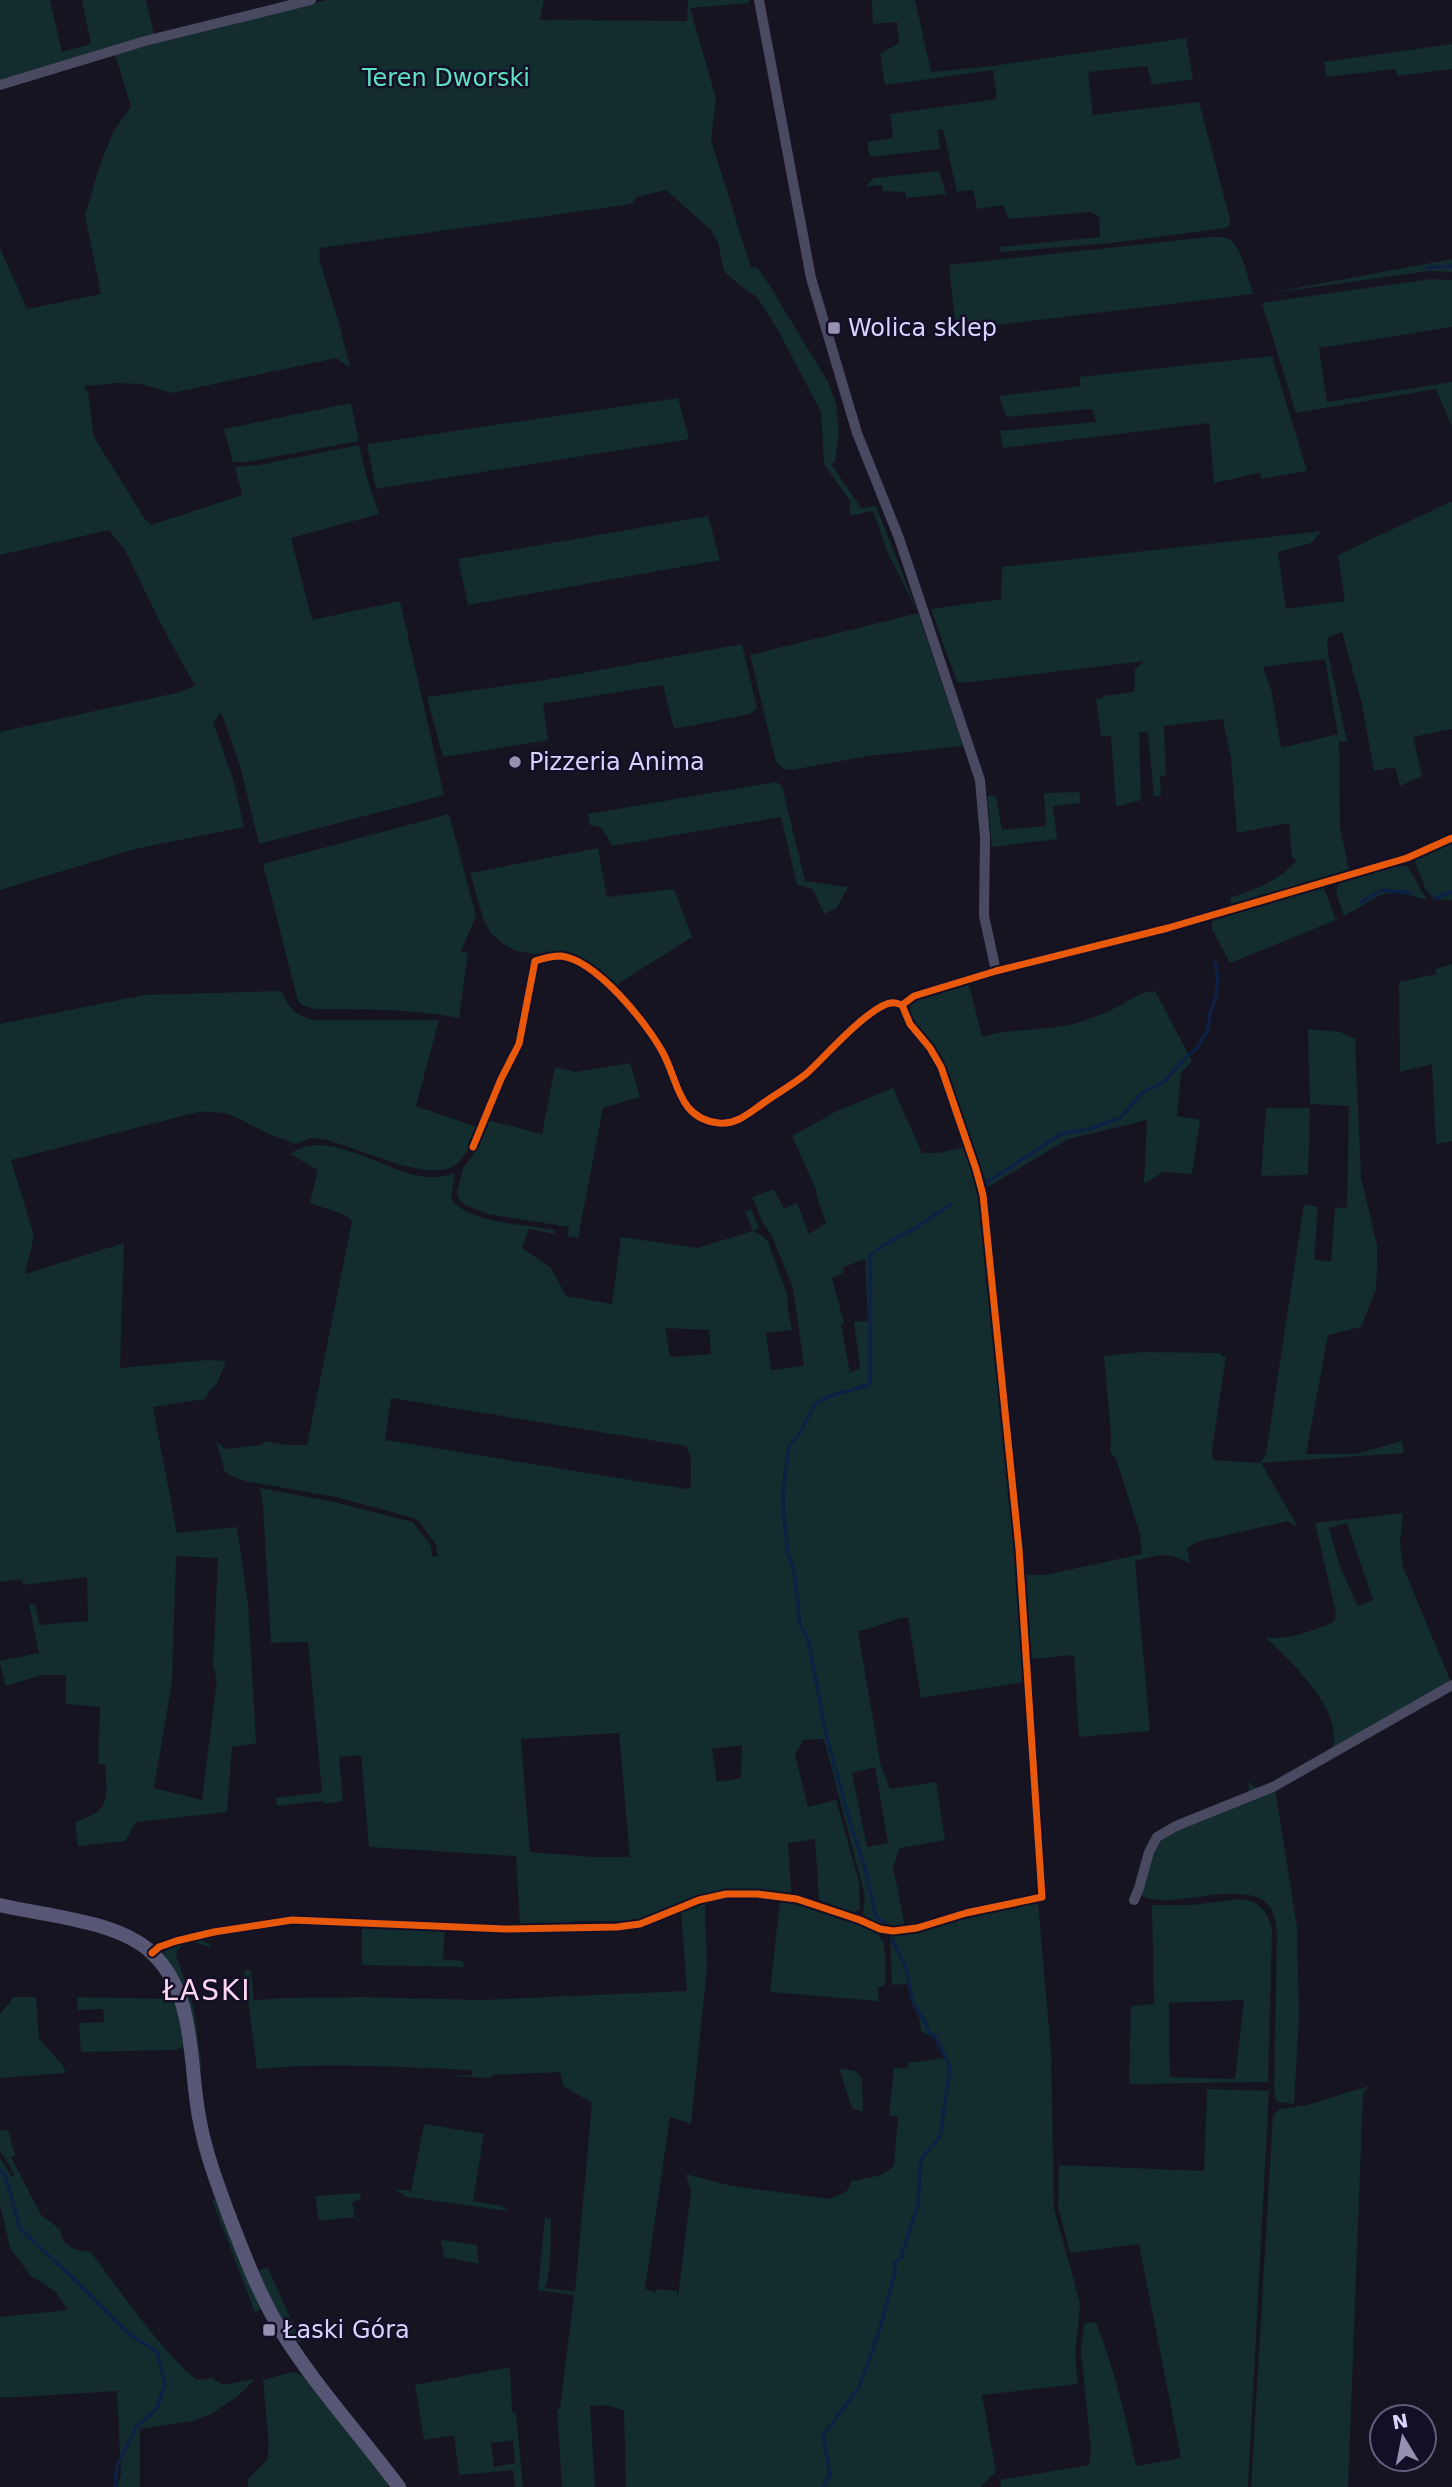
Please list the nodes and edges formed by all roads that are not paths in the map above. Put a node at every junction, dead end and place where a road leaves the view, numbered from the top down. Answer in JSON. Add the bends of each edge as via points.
{"nodes":[{"id":1,"x":312,"y":0,"type":"edge"},
{"id":2,"x":759,"y":0,"type":"edge"},
{"id":3,"x":0,"y":85,"type":"edge"},
{"id":4,"x":1452,"y":838,"type":"edge"},
{"id":5,"x":996,"y":971,"type":"junction"},
{"id":6,"x":902,"y":1004,"type":"junction"},
{"id":7,"x":473,"y":1147,"type":"dead end"},
{"id":8,"x":1452,"y":1685,"type":"edge"},
{"id":9,"x":1133,"y":1900,"type":"dead end"},
{"id":10,"x":0,"y":1905,"type":"edge"},
{"id":11,"x":152,"y":1953,"type":"junction"},
{"id":12,"x":396,"y":2486,"type":"edge"}],
"edges":[{"from":1,"to":3,"type":"street","via":[[145,41]]},
{"from":2,"to":5,"type":"street","via":[[811,278],[857,433],[899,538],[980,780],[984,916]]},
{"from":4,"to":5,"type":"street","via":[[1407,858],[1168,928]]},
{"from":5,"to":6,"type":"street","via":[[914,996]]},
{"from":6,"to":7,"type":"street","via":[[890,1003],[867,1017],[804,1076],[737,1121],[719,1123],[687,1107],[664,1054],[643,1022],[585,964],[562,956],[535,961],[520,1040]]},
{"from":6,"to":11,"type":"street","via":[[910,1024],[941,1067],[983,1195],[1022,1590],[1042,1897],[893,1931],[797,1899],[726,1894],[640,1924],[617,1927],[505,1929],[292,1920],[189,1938]]},
{"from":8,"to":9,"type":"street","via":[[1273,1787],[1157,1837]]},
{"from":10,"to":11,"type":"street","via":[[108,1929],[132,1938]]},
{"from":11,"to":12,"type":"street","via":[[178,1991],[184,2009],[206,2151],[243,2254],[283,2334]]}]}
